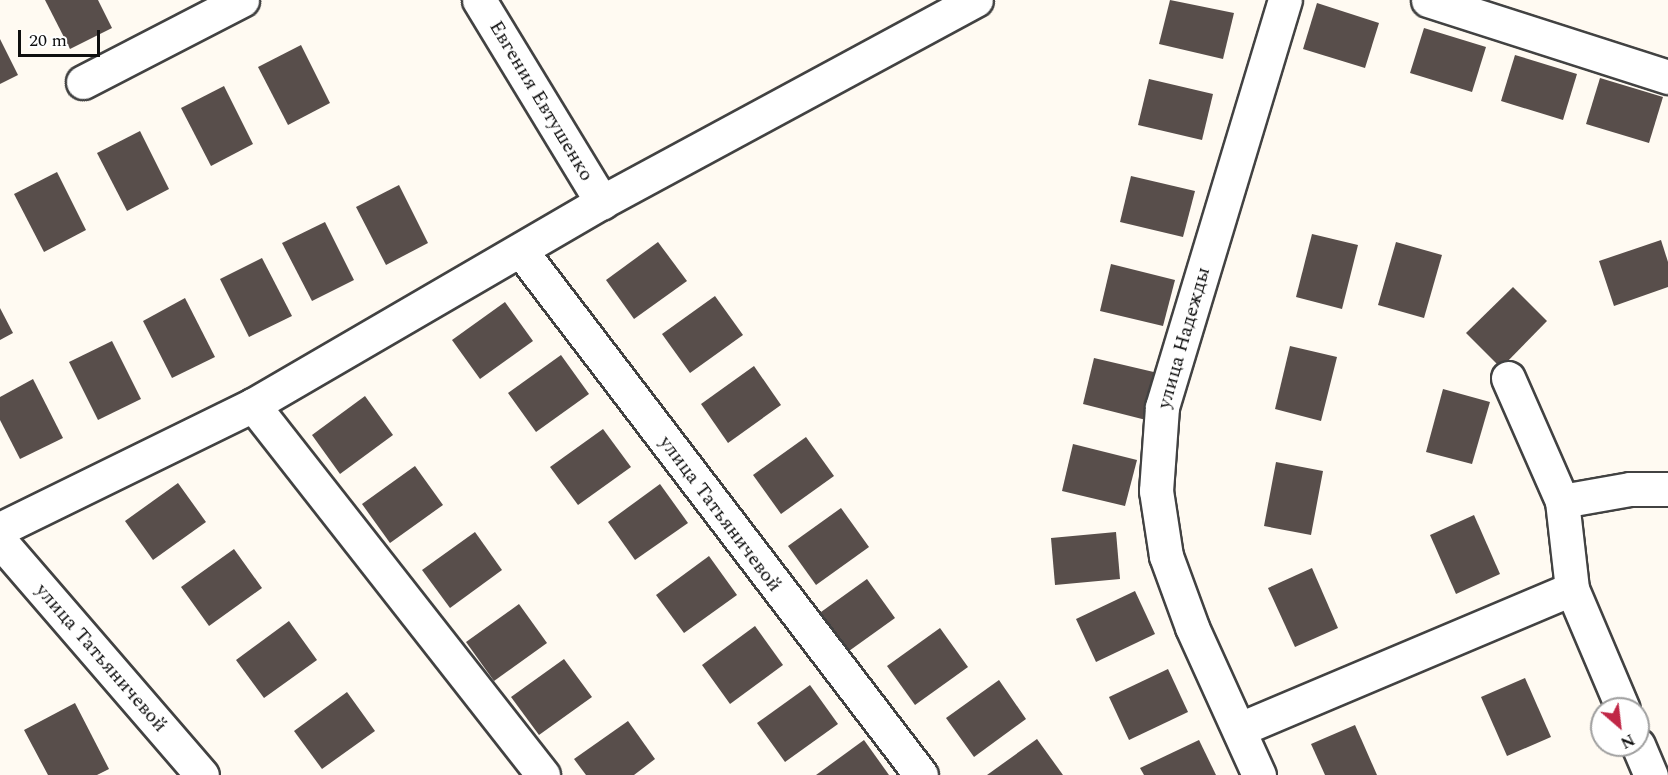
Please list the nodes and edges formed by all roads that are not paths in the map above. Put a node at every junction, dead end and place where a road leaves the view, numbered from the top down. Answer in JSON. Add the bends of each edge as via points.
{"nodes":[{"id":1,"x":242,"y":0,"type":"edge"},
{"id":2,"x":479,"y":0,"type":"edge"},
{"id":3,"x":976,"y":0,"type":"edge"},
{"id":4,"x":1285,"y":0,"type":"edge"},
{"id":5,"x":1428,"y":0,"type":"edge"},
{"id":6,"x":1668,"y":77,"type":"edge"},
{"id":7,"x":84,"y":82,"type":"dead end"},
{"id":8,"x":602,"y":202,"type":"junction"},
{"id":9,"x":520,"y":251,"type":"junction"},
{"id":10,"x":1508,"y":378,"type":"dead end"},
{"id":11,"x":253,"y":405,"type":"junction"},
{"id":12,"x":1668,"y":489,"type":"edge"},
{"id":13,"x":1562,"y":501,"type":"junction"},
{"id":14,"x":0,"y":529,"type":"edge"},
{"id":15,"x":0,"y":541,"type":"edge"},
{"id":16,"x":1572,"y":590,"type":"junction"},
{"id":17,"x":1618,"y":697,"type":"edge"},
{"id":18,"x":1240,"y":729,"type":"junction"},
{"id":19,"x":1643,"y":757,"type":"edge"},
{"id":20,"x":202,"y":775,"type":"edge"},
{"id":21,"x":543,"y":775,"type":"edge"},
{"id":22,"x":921,"y":775,"type":"edge"},
{"id":23,"x":1259,"y":775,"type":"edge"},
{"id":24,"x":1651,"y":775,"type":"edge"}],
"edges":[{"from":1,"to":7,"type":"street"},
{"from":2,"to":8,"type":"street","name":"Евгения Евтушенко"},
{"from":3,"to":8,"type":"street"},
{"from":4,"to":18,"type":"street","name":"улица Надежды","via":[[1162,407],[1156,491],[1166,556],[1192,627]]},
{"from":5,"to":6,"type":"street"},
{"from":8,"to":9,"type":"street"},
{"from":9,"to":11,"type":"street"},
{"from":9,"to":22,"type":"street","name":"улица Татьяничевой"},
{"from":10,"to":13,"type":"street"},
{"from":11,"to":14,"type":"street"},
{"from":11,"to":21,"type":"street"},
{"from":12,"to":13,"type":"street","via":[[1630,489]]},
{"from":13,"to":16,"type":"street"},
{"from":15,"to":20,"type":"street","name":"улица Татьяничевой"},
{"from":16,"to":17,"type":"street"},
{"from":16,"to":18,"type":"street"},
{"from":18,"to":23,"type":"street","name":"улица Надежды"},
{"from":19,"to":24,"type":"street"}]}
